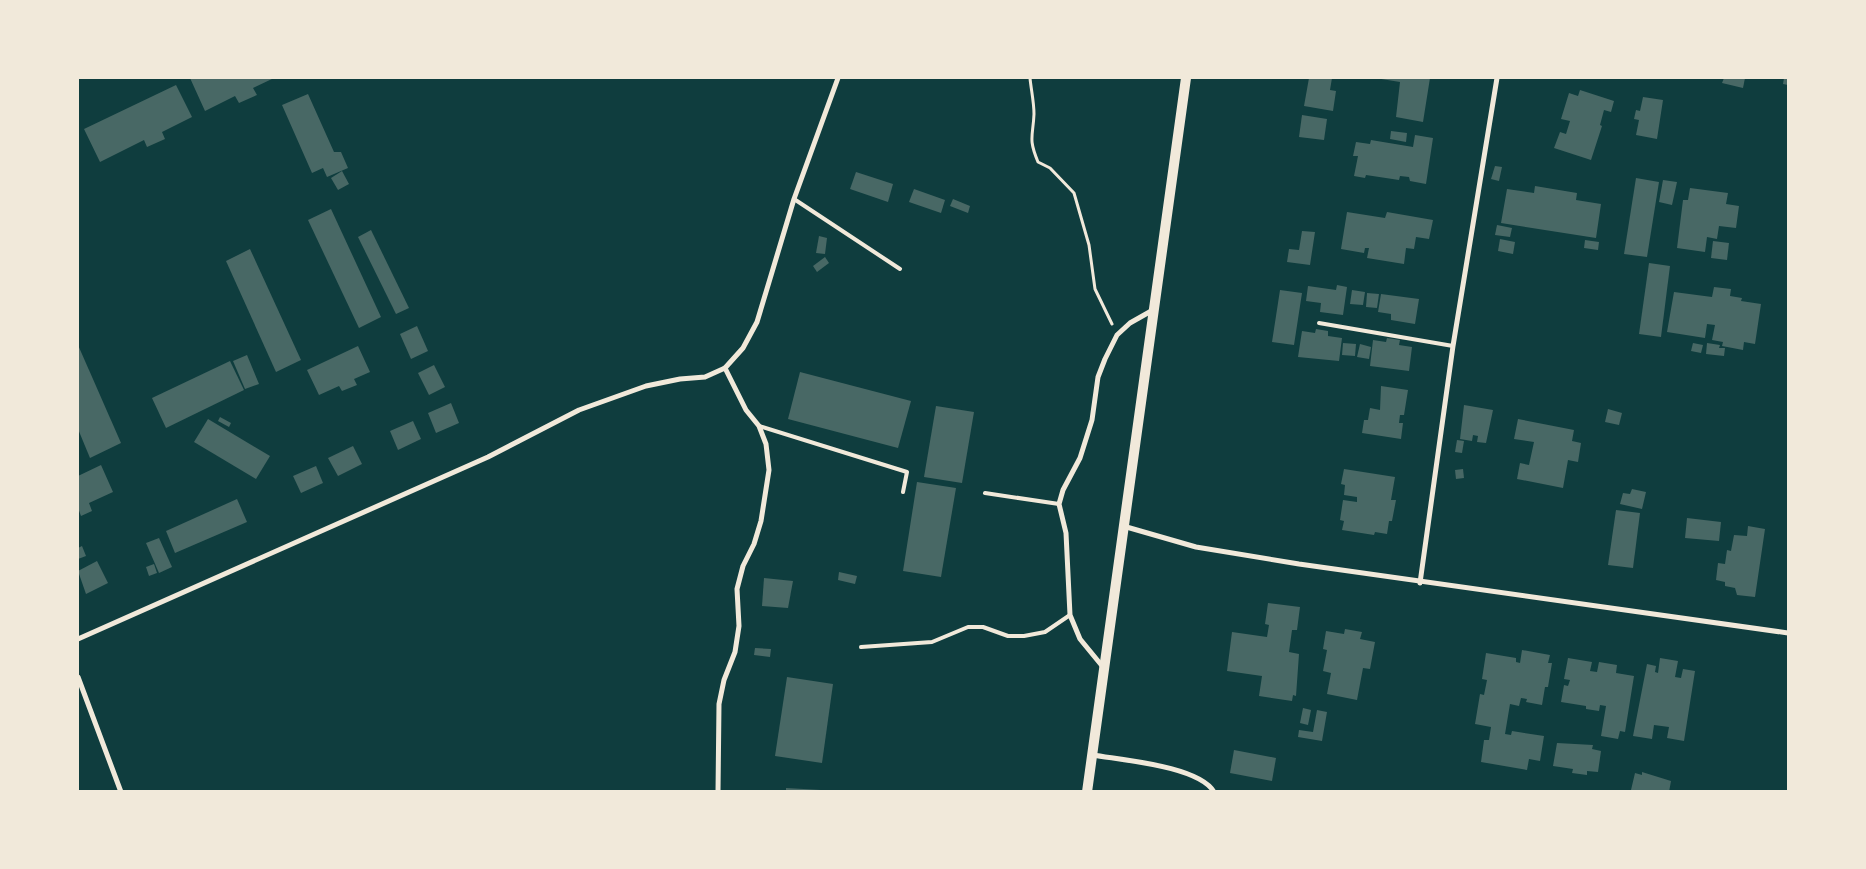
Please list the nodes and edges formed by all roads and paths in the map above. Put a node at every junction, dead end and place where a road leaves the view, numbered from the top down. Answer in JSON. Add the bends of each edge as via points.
{"nodes":[{"id":1,"x":838,"y":78,"type":"edge"},
{"id":2,"x":1030,"y":78,"type":"edge"},
{"id":3,"x":1186,"y":78,"type":"edge"},
{"id":4,"x":1496,"y":78,"type":"edge"},
{"id":5,"x":794,"y":198,"type":"junction"},
{"id":6,"x":900,"y":269,"type":"dead end"},
{"id":7,"x":1153,"y":310,"type":"junction"},
{"id":8,"x":1318,"y":323,"type":"dead end"},
{"id":9,"x":1117,"y":335,"type":"junction"},
{"id":10,"x":1453,"y":346,"type":"junction"},
{"id":11,"x":725,"y":368,"type":"junction"},
{"id":12,"x":759,"y":426,"type":"junction"},
{"id":13,"x":903,"y":492,"type":"dead end"},
{"id":14,"x":985,"y":493,"type":"dead end"},
{"id":15,"x":1058,"y":504,"type":"junction"},
{"id":16,"x":1122,"y":526,"type":"junction"},
{"id":17,"x":1420,"y":583,"type":"junction"},
{"id":18,"x":1070,"y":615,"type":"junction"},
{"id":19,"x":1788,"y":632,"type":"edge"},
{"id":20,"x":78,"y":639,"type":"edge"},
{"id":21,"x":861,"y":647,"type":"dead end"},
{"id":22,"x":1104,"y":667,"type":"junction"},
{"id":23,"x":78,"y":677,"type":"edge"},
{"id":24,"x":1092,"y":755,"type":"junction"},
{"id":25,"x":121,"y":792,"type":"edge"},
{"id":26,"x":718,"y":792,"type":"edge"},
{"id":27,"x":1086,"y":792,"type":"edge"},
{"id":28,"x":1214,"y":792,"type":"edge"}],
"edges":[{"from":1,"to":5,"type":"street"},
{"from":2,"to":9,"type":"path","via":[[1034,115],[1030,134],[1032,149],[1038,162],[1050,168],[1074,193],[1089,245],[1095,289]]},
{"from":3,"to":7,"type":"main road"},
{"from":4,"to":10,"type":"street"},
{"from":5,"to":6,"type":"lane"},
{"from":5,"to":11,"type":"street","via":[[757,322],[743,348]]},
{"from":7,"to":9,"type":"street"},
{"from":7,"to":16,"type":"main road"},
{"from":8,"to":10,"type":"lane"},
{"from":9,"to":15,"type":"street","via":[[1098,377],[1092,420],[1080,458]]},
{"from":10,"to":17,"type":"street"},
{"from":11,"to":12,"type":"street","via":[[746,410]]},
{"from":11,"to":20,"type":"street","via":[[705,377],[646,386],[579,410],[488,457]]},
{"from":12,"to":13,"type":"lane","via":[[907,472]]},
{"from":12,"to":26,"type":"street","via":[[766,444],[769,470],[761,521],[737,589],[739,626],[735,652],[719,704]]},
{"from":14,"to":15,"type":"lane"},
{"from":15,"to":18,"type":"street","via":[[1066,533]]},
{"from":16,"to":17,"type":"street","via":[[1196,548]]},
{"from":16,"to":22,"type":"main road"},
{"from":17,"to":19,"type":"street"},
{"from":18,"to":21,"type":"lane","via":[[1045,632],[1024,636],[1008,636],[983,627],[968,627],[932,642]]},
{"from":18,"to":22,"type":"street","via":[[1080,639]]},
{"from":22,"to":24,"type":"main road"},
{"from":23,"to":25,"type":"street"},
{"from":24,"to":27,"type":"main road"},
{"from":24,"to":28,"type":"street","via":[[1185,772],[1200,778]]}]}
